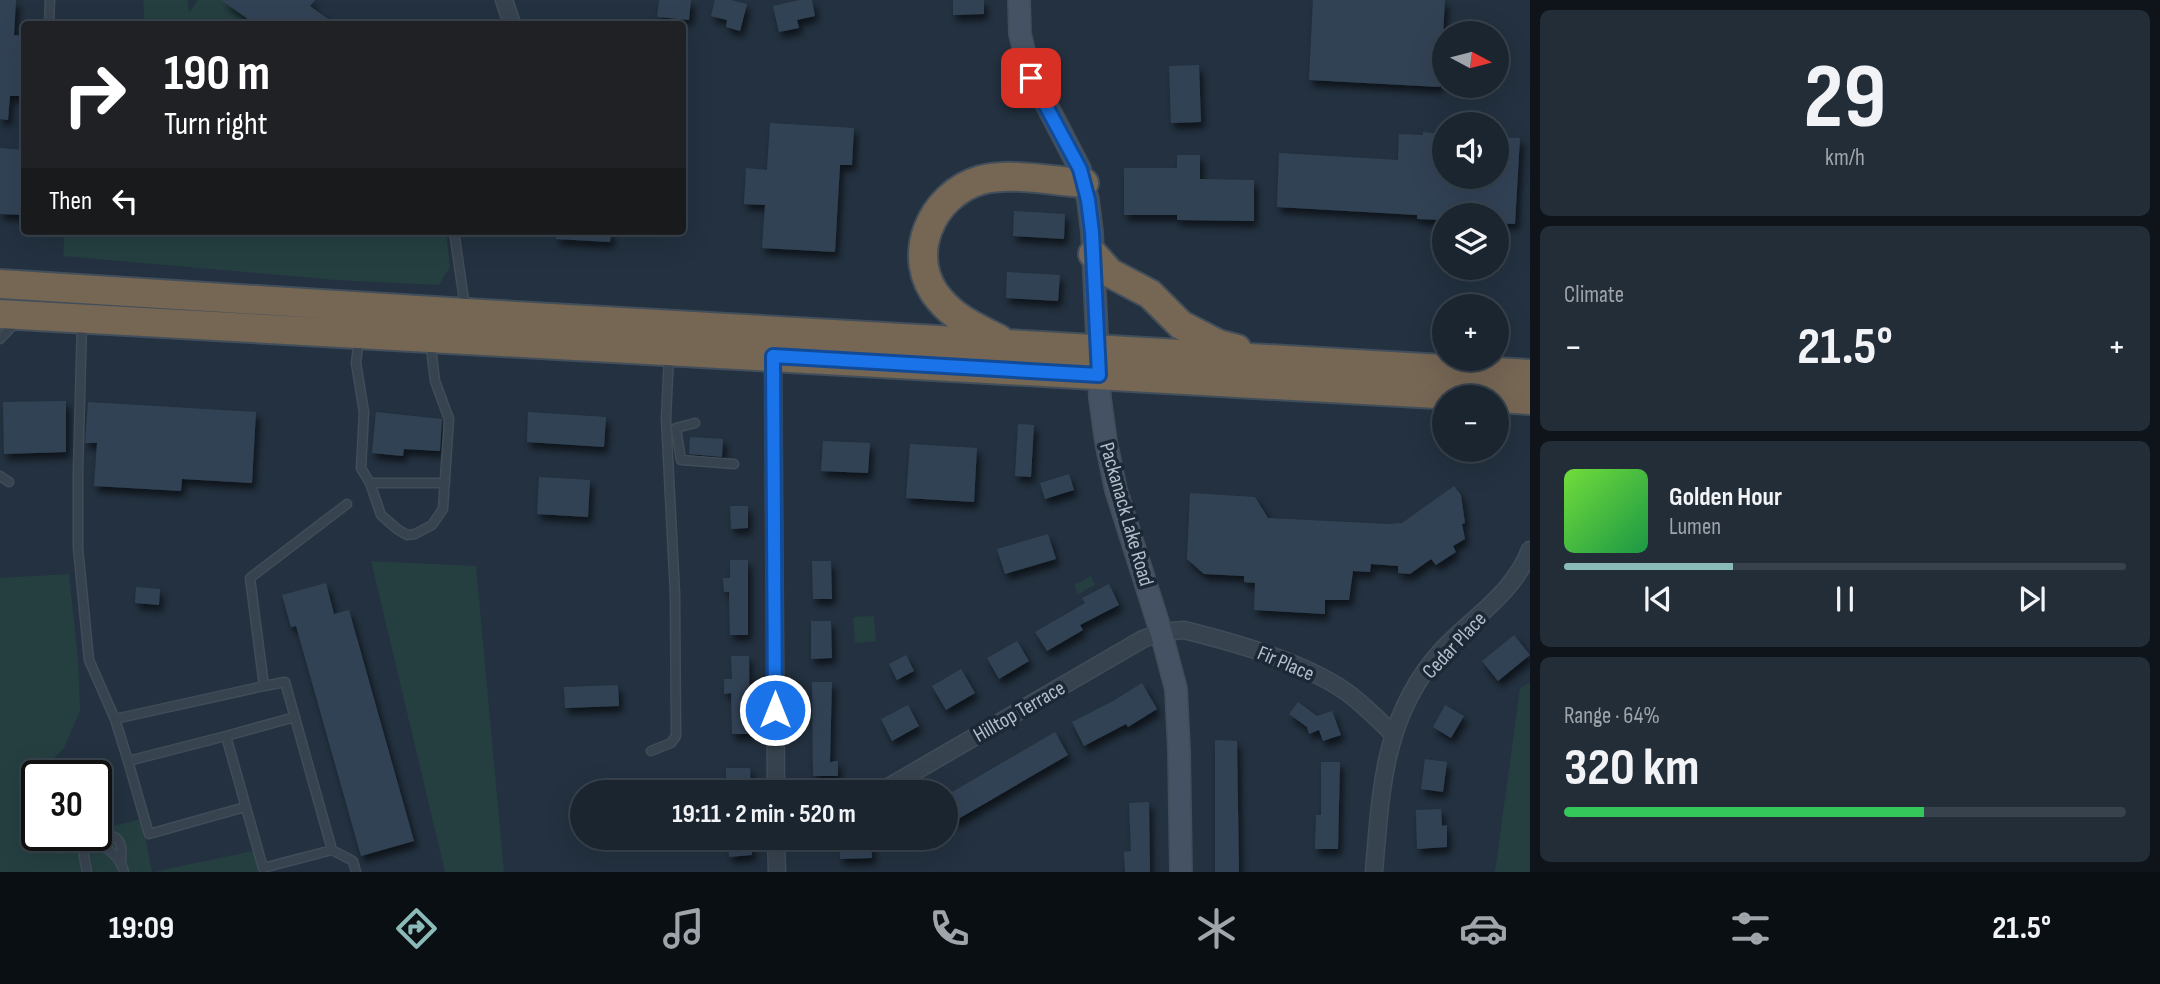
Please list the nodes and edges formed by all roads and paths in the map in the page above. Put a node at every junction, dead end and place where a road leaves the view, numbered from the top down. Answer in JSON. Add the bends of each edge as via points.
{"nodes":[{"id":1,"x":50,"y":0,"type":"edge"},
{"id":2,"x":505,"y":0,"type":"edge"},
{"id":3,"x":1019,"y":0,"type":"edge"},
{"id":4,"x":49,"y":21,"type":"edge"},
{"id":5,"x":511,"y":21,"type":"edge"},
{"id":6,"x":1084,"y":183,"type":"junction"},
{"id":7,"x":455,"y":235,"type":"edge"},
{"id":8,"x":1093,"y":254,"type":"junction"},
{"id":9,"x":0,"y":284,"type":"edge"},
{"id":10,"x":466,"y":313,"type":"junction"},
{"id":11,"x":11,"y":315,"type":"edge"},
{"id":12,"x":82,"y":319,"type":"junction"},
{"id":13,"x":360,"y":333,"type":"junction"},
{"id":14,"x":433,"y":337,"type":"junction"},
{"id":15,"x":0,"y":340,"type":"edge"},
{"id":16,"x":1007,"y":343,"type":"junction"},
{"id":17,"x":669,"y":350,"type":"junction"},
{"id":18,"x":773,"y":356,"type":"junction"},
{"id":19,"x":1273,"y":360,"type":"junction"},
{"id":20,"x":1098,"y":362,"type":"junction"},
{"id":21,"x":1530,"y":374,"type":"edge"},
{"id":22,"x":1432,"y":392,"type":"edge"},
{"id":23,"x":1509,"y":399,"type":"edge"},
{"id":24,"x":1530,"y":400,"type":"edge"},
{"id":25,"x":695,"y":423,"type":"dead end"},
{"id":26,"x":734,"y":464,"type":"dead end"},
{"id":27,"x":0,"y":476,"type":"edge"},
{"id":28,"x":9,"y":482,"type":"dead end"},
{"id":29,"x":445,"y":482,"type":"junction"},
{"id":30,"x":370,"y":483,"type":"junction"},
{"id":31,"x":347,"y":504,"type":"dead end"},
{"id":32,"x":1530,"y":550,"type":"edge"},
{"id":33,"x":1161,"y":632,"type":"junction"},
{"id":34,"x":264,"y":686,"type":"junction"},
{"id":35,"x":295,"y":717,"type":"junction"},
{"id":36,"x":115,"y":719,"type":"junction"},
{"id":37,"x":1393,"y":733,"type":"junction"},
{"id":38,"x":226,"y":736,"type":"junction"},
{"id":39,"x":651,"y":751,"type":"dead end"},
{"id":40,"x":128,"y":761,"type":"junction"},
{"id":41,"x":776,"y":780,"type":"edge"},
{"id":42,"x":900,"y":780,"type":"edge"},
{"id":43,"x":245,"y":807,"type":"junction"},
{"id":44,"x":112,"y":835,"type":"edge"},
{"id":45,"x":332,"y":850,"type":"junction"},
{"id":46,"x":776,"y":850,"type":"edge"},
{"id":47,"x":83,"y":851,"type":"edge"},
{"id":48,"x":110,"y":851,"type":"edge"},
{"id":49,"x":121,"y":860,"type":"junction"},
{"id":50,"x":87,"y":872,"type":"edge"},
{"id":51,"x":124,"y":872,"type":"edge"},
{"id":52,"x":356,"y":872,"type":"edge"},
{"id":53,"x":777,"y":872,"type":"edge"},
{"id":54,"x":1181,"y":872,"type":"edge"},
{"id":55,"x":1374,"y":872,"type":"edge"}],
"edges":[{"from":1,"to":4,"type":"lane"},
{"from":2,"to":5,"type":"street"},
{"from":3,"to":6,"type":"street","name":"Packanack Lake Road","via":[[1028,71]]},
{"from":6,"to":8,"type":"street","name":"Packanack Lake Road"},
{"from":6,"to":16,"type":"highway","via":[[984,179],[954,192],[932,216],[923,251],[935,293],[959,318]]},
{"from":7,"to":10,"type":"lane"},
{"from":8,"to":19,"type":"highway","via":[[1110,273],[1150,294],[1181,325],[1218,344]]},
{"from":8,"to":20,"type":"street","name":"Packanack Lake Road"},
{"from":9,"to":10,"type":"highway"},
{"from":10,"to":16,"type":"highway"},
{"from":11,"to":12,"type":"highway"},
{"from":11,"to":15,"type":"lane"},
{"from":12,"to":13,"type":"highway"},
{"from":12,"to":36,"type":"lane","via":[[78,548],[89,660]]},
{"from":13,"to":14,"type":"highway"},
{"from":13,"to":30,"type":"lane","via":[[356,363],[364,412],[361,468]]},
{"from":14,"to":17,"type":"highway"},
{"from":14,"to":29,"type":"lane","via":[[435,381],[449,419]]},
{"from":16,"to":20,"type":"highway"},
{"from":17,"to":18,"type":"highway"},
{"from":17,"to":39,"type":"lane","via":[[666,418],[676,736]]},
{"from":18,"to":20,"type":"highway"},
{"from":18,"to":41,"type":"street"},
{"from":19,"to":20,"type":"highway"},
{"from":19,"to":21,"type":"highway"},
{"from":20,"to":22,"type":"highway"},
{"from":20,"to":33,"type":"street","name":"Packanack Lake Road","via":[[1113,477]]},
{"from":23,"to":24,"type":"highway"},
{"from":25,"to":26,"type":"lane","via":[[676,428],[681,460]]},
{"from":27,"to":28,"type":"lane"},
{"from":29,"to":30,"type":"lane"},
{"from":29,"to":30,"type":"lane","via":[[439,518],[407,535],[381,514]]},
{"from":31,"to":34,"type":"lane","via":[[250,578]]},
{"from":32,"to":37,"type":"street","name":"Cedar Place","via":[[1509,586],[1423,674]]},
{"from":33,"to":37,"type":"street","name":"Fir Place","via":[[1184,631],[1226,640],[1291,665],[1348,693]]},
{"from":33,"to":42,"type":"street","name":"Hilltop Terrace"},
{"from":33,"to":54,"type":"street","name":"Packanack Lake Road","via":[[1178,711]]},
{"from":34,"to":35,"type":"lane","via":[[285,682]]},
{"from":34,"to":36,"type":"lane"},
{"from":35,"to":38,"type":"lane"},
{"from":35,"to":45,"type":"lane"},
{"from":36,"to":40,"type":"lane"},
{"from":37,"to":55,"type":"street","name":"Cedar Place","via":[[1384,768]]},
{"from":38,"to":40,"type":"lane"},
{"from":38,"to":43,"type":"lane"},
{"from":40,"to":43,"type":"lane","via":[[149,834]]},
{"from":43,"to":45,"type":"lane","via":[[263,868]]},
{"from":44,"to":49,"type":"lane","via":[[118,838]]},
{"from":45,"to":52,"type":"lane","via":[[353,861]]},
{"from":46,"to":53,"type":"street"},
{"from":47,"to":50,"type":"lane"},
{"from":48,"to":49,"type":"lane"},
{"from":49,"to":51,"type":"lane"}]}
